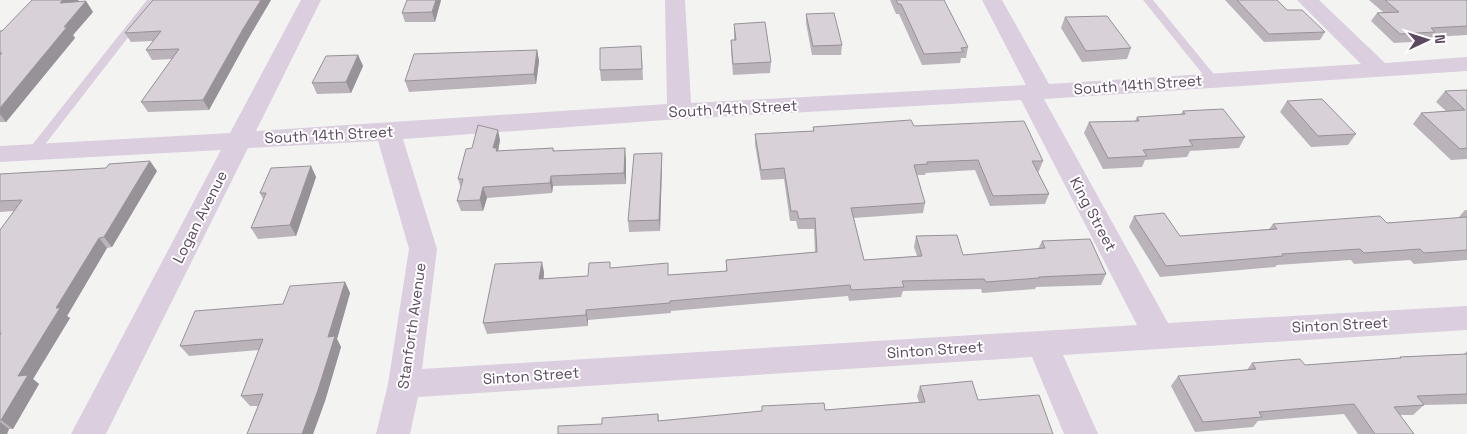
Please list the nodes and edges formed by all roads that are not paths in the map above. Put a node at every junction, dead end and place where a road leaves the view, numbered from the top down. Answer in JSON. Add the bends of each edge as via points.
{"nodes":[{"id":1,"x":152,"y":0,"type":"edge"},
{"id":2,"x":311,"y":0,"type":"edge"},
{"id":3,"x":675,"y":0,"type":"edge"},
{"id":4,"x":992,"y":0,"type":"edge"},
{"id":5,"x":1148,"y":0,"type":"edge"},
{"id":6,"x":1307,"y":0,"type":"edge"},
{"id":7,"x":1467,"y":64,"type":"edge"},
{"id":8,"x":1379,"y":69,"type":"junction"},
{"id":9,"x":1213,"y":80,"type":"junction"},
{"id":10,"x":1034,"y":92,"type":"junction"},
{"id":11,"x":679,"y":112,"type":"junction"},
{"id":12,"x":388,"y":132,"type":"junction"},
{"id":13,"x":240,"y":140,"type":"junction"},
{"id":14,"x":32,"y":153,"type":"junction"},
{"id":15,"x":0,"y":154,"type":"edge"},
{"id":16,"x":1467,"y":318,"type":"edge"},
{"id":17,"x":1159,"y":336,"type":"junction"},
{"id":18,"x":1042,"y":343,"type":"junction"},
{"id":19,"x":404,"y":384,"type":"junction"},
{"id":20,"x":88,"y":434,"type":"edge"},
{"id":21,"x":392,"y":434,"type":"edge"},
{"id":22,"x":1081,"y":434,"type":"edge"}],
"edges":[{"from":1,"to":14,"type":"lane"},
{"from":2,"to":13,"type":"street","name":"Logan Avenue"},
{"from":3,"to":11,"type":"street"},
{"from":4,"to":10,"type":"street","name":"King Street"},
{"from":5,"to":9,"type":"lane"},
{"from":6,"to":8,"type":"street"},
{"from":7,"to":8,"type":"street","name":"South 14th Street"},
{"from":8,"to":9,"type":"street","name":"South 14th Street"},
{"from":9,"to":10,"type":"street","name":"South 14th Street"},
{"from":10,"to":11,"type":"street","name":"South 14th Street"},
{"from":10,"to":17,"type":"street","name":"King Street"},
{"from":11,"to":12,"type":"street","name":"South 14th Street"},
{"from":12,"to":13,"type":"street","name":"South 14th Street"},
{"from":12,"to":19,"type":"street","name":"Stanforth Avenue","via":[[423,249]]},
{"from":13,"to":14,"type":"street","name":"South 14th Street"},
{"from":13,"to":20,"type":"street","name":"Logan Avenue"},
{"from":14,"to":15,"type":"street","name":"South 14th Street"},
{"from":16,"to":17,"type":"street","name":"Sinton Street"},
{"from":17,"to":18,"type":"street","name":"Sinton Street"},
{"from":18,"to":19,"type":"street","name":"Sinton Street"},
{"from":18,"to":22,"type":"street"},
{"from":19,"to":21,"type":"street","name":"Stanforth Avenue"}]}
